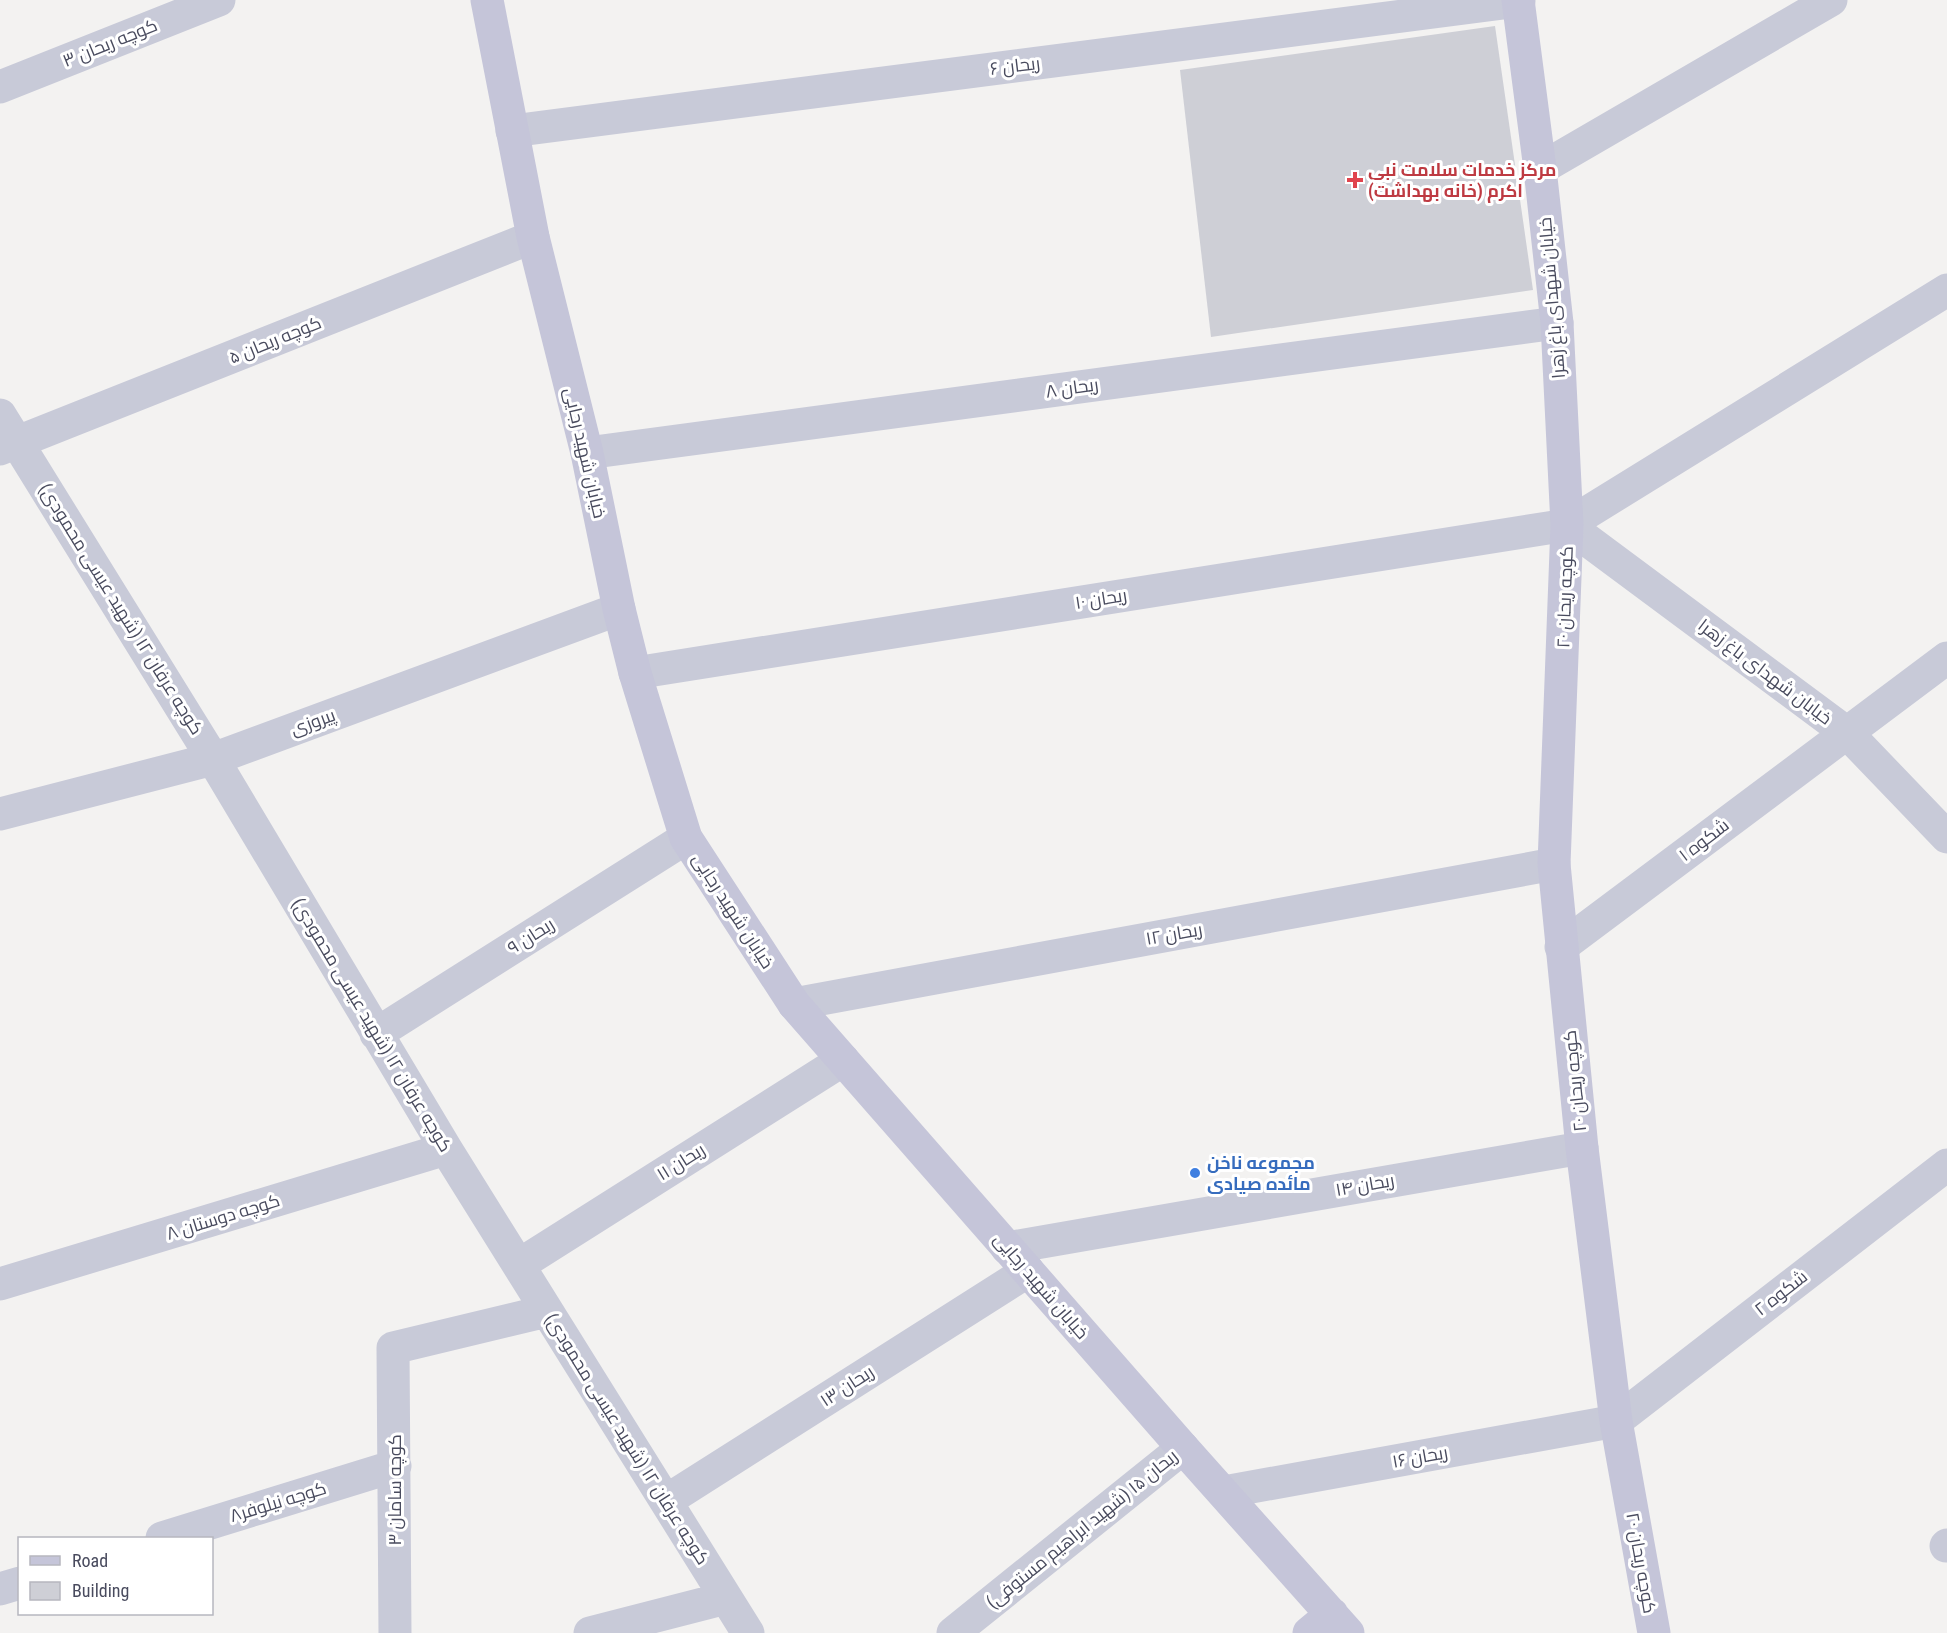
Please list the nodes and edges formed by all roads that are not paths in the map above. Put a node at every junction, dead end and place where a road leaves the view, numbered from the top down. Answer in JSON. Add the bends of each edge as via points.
{"nodes":[{"id":1,"x":219,"y":0,"type":"edge"},
{"id":2,"x":487,"y":0,"type":"edge"},
{"id":3,"x":1831,"y":0,"type":"edge"},
{"id":4,"x":1519,"y":1,"type":"edge"},
{"id":5,"x":0,"y":87,"type":"edge"},
{"id":6,"x":512,"y":131,"type":"junction"},
{"id":7,"x":1540,"y":169,"type":"junction"},
{"id":8,"x":533,"y":237,"type":"junction"},
{"id":9,"x":1947,"y":290,"type":"edge"},
{"id":10,"x":1557,"y":323,"type":"junction"},
{"id":11,"x":0,"y":415,"type":"edge"},
{"id":12,"x":9,"y":446,"type":"edge"},
{"id":13,"x":586,"y":453,"type":"junction"},
{"id":14,"x":1567,"y":525,"type":"junction"},
{"id":15,"x":619,"y":609,"type":"junction"},
{"id":16,"x":1947,"y":658,"type":"edge"},
{"id":17,"x":635,"y":673,"type":"junction"},
{"id":18,"x":1847,"y":733,"type":"junction"},
{"id":19,"x":213,"y":759,"type":"junction"},
{"id":20,"x":0,"y":814,"type":"edge"},
{"id":21,"x":1947,"y":837,"type":"edge"},
{"id":22,"x":686,"y":838,"type":"junction"},
{"id":23,"x":1554,"y":864,"type":"junction"},
{"id":24,"x":1561,"y":947,"type":"junction"},
{"id":25,"x":794,"y":1004,"type":"junction"},
{"id":26,"x":376,"y":1034,"type":"junction"},
{"id":27,"x":843,"y":1060,"type":"junction"},
{"id":28,"x":1582,"y":1148,"type":"junction"},
{"id":29,"x":446,"y":1149,"type":"junction"},
{"id":30,"x":1947,"y":1165,"type":"edge"},
{"id":31,"x":1017,"y":1259,"type":"junction"},
{"id":32,"x":519,"y":1265,"type":"junction"},
{"id":33,"x":0,"y":1284,"type":"edge"},
{"id":34,"x":547,"y":1311,"type":"junction"},
{"id":35,"x":1616,"y":1421,"type":"junction"},
{"id":36,"x":1183,"y":1448,"type":"junction"},
{"id":37,"x":395,"y":1466,"type":"junction"},
{"id":38,"x":1224,"y":1492,"type":"junction"},
{"id":39,"x":666,"y":1502,"type":"junction"},
{"id":40,"x":168,"y":1537,"type":"edge"},
{"id":41,"x":18,"y":1584,"type":"edge"},
{"id":42,"x":0,"y":1589,"type":"edge"},
{"id":43,"x":726,"y":1598,"type":"junction"},
{"id":44,"x":1330,"y":1627,"type":"edge"},
{"id":45,"x":395,"y":1633,"type":"edge"},
{"id":46,"x":590,"y":1633,"type":"edge"},
{"id":47,"x":748,"y":1633,"type":"edge"},
{"id":48,"x":953,"y":1633,"type":"edge"},
{"id":49,"x":1654,"y":1633,"type":"edge"}],
"edges":[{"from":1,"to":5,"type":"street","name":"کوچه ریحان ۳"},
{"from":2,"to":6,"type":"street","name":"خیابان شهید رجایی"},
{"from":3,"to":7,"type":"street"},
{"from":4,"to":6,"type":"street","name":"ریحان ۶"},
{"from":4,"to":7,"type":"street","name":"خیابان شهدای باغ‌ زهرا"},
{"from":6,"to":8,"type":"street","name":"خیابان شهید رجایی"},
{"from":7,"to":10,"type":"street","name":"خیابان شهدای باغ‌ زهرا"},
{"from":8,"to":12,"type":"street","name":"کوچه ریحان ۵"},
{"from":8,"to":13,"type":"street","name":"خیابان شهید رجایی"},
{"from":9,"to":14,"type":"street"},
{"from":10,"to":13,"type":"street","name":"ریحان ۸"},
{"from":10,"to":14,"type":"street","name":"خیابان شهدای باغ‌ زهرا"},
{"from":11,"to":12,"type":"street","name":"کوچه عرفان ۱۲ (شهید عیسی محمودی)"},
{"from":12,"to":19,"type":"street","name":"کوچه عرفان ۱۲ (شهید عیسی محمودی)"},
{"from":13,"to":15,"type":"street","name":"خیابان شهید رجایی"},
{"from":14,"to":17,"type":"street","name":"ریحان ۱۰"},
{"from":14,"to":18,"type":"street","name":"خیابان شهدای باغ زهرا"},
{"from":14,"to":23,"type":"street","name":"کوچه ریحان ۲۰"},
{"from":15,"to":17,"type":"street","name":"خیابان شهید رجایی"},
{"from":15,"to":19,"type":"street","name":"پیروزی"},
{"from":16,"to":18,"type":"street","name":"شکوه ۱"},
{"from":17,"to":22,"type":"street","name":"خیابان شهید رجایی"},
{"from":18,"to":21,"type":"street","name":"خیابان شهدای باغ زهرا"},
{"from":18,"to":24,"type":"street","name":"شکوه ۱"},
{"from":19,"to":20,"type":"street","name":"پیروزی"},
{"from":19,"to":26,"type":"street","name":"کوچه عرفان ۱۲ (شهید عیسی محمودی)"},
{"from":22,"to":25,"type":"street","name":"خیابان شهید رجایی"},
{"from":22,"to":26,"type":"street","name":"ریحان ۹"},
{"from":23,"to":24,"type":"street","name":"کوچه ریحان ۲۰"},
{"from":23,"to":25,"type":"street","name":"ریحان ۱۲"},
{"from":24,"to":28,"type":"street","name":"کوچه ریحان ۲۰"},
{"from":25,"to":27,"type":"street","name":"خیابان شهید رجایی"},
{"from":26,"to":29,"type":"street","name":"کوچه عرفان ۱۲ (شهید عیسی محمودی)"},
{"from":27,"to":31,"type":"street","name":"خیابان شهید رجایی"},
{"from":27,"to":32,"type":"street","name":"ریحان ۱۱"},
{"from":28,"to":31,"type":"street","name":"ریحان ۱۴"},
{"from":28,"to":35,"type":"street","name":"کوچه ریحان ۲۰"},
{"from":29,"to":32,"type":"street","name":"کوچه عرفان ۱۲ (شهید عیسی محمودی)"},
{"from":29,"to":33,"type":"street","name":"کوچه دوستان ۸"},
{"from":30,"to":35,"type":"street","name":"شکوه ۲"},
{"from":31,"to":36,"type":"street","name":"خیابان شهید رجایی"},
{"from":31,"to":39,"type":"street","name":"ریحان ۱۳"},
{"from":32,"to":34,"type":"street","name":"کوچه عرفان ۱۲ (شهید عیسی محمودی)"},
{"from":34,"to":37,"type":"street","name":"کوچه سامان ۳","via":[[393,1348]]},
{"from":34,"to":39,"type":"street","name":"کوچه عرفان ۱۲ (شهید عیسی محمودی)"},
{"from":35,"to":38,"type":"street","name":"ریحان ۱۶"},
{"from":35,"to":49,"type":"street","name":"کوچه ریحان ۲۰"},
{"from":36,"to":38,"type":"street","name":"خیابان شهید رجایی"},
{"from":36,"to":48,"type":"street","name":"ریحان ۱۵ (شهید ابراهیم مستوفی)"},
{"from":37,"to":40,"type":"street","name":"کوچه نیلوفر۸"},
{"from":37,"to":45,"type":"street","name":"کوچه سامان ۳"},
{"from":38,"to":44,"type":"street","name":"خیابان شهید رجایی"},
{"from":39,"to":43,"type":"street","name":"کوچه عرفان ۱۲ (شهید عیسی محمودی)"},
{"from":41,"to":42,"type":"street"},
{"from":43,"to":46,"type":"street"},
{"from":43,"to":47,"type":"street","name":"کوچه عرفان ۱۲ (شهید عیسی محمودی)"}]}
